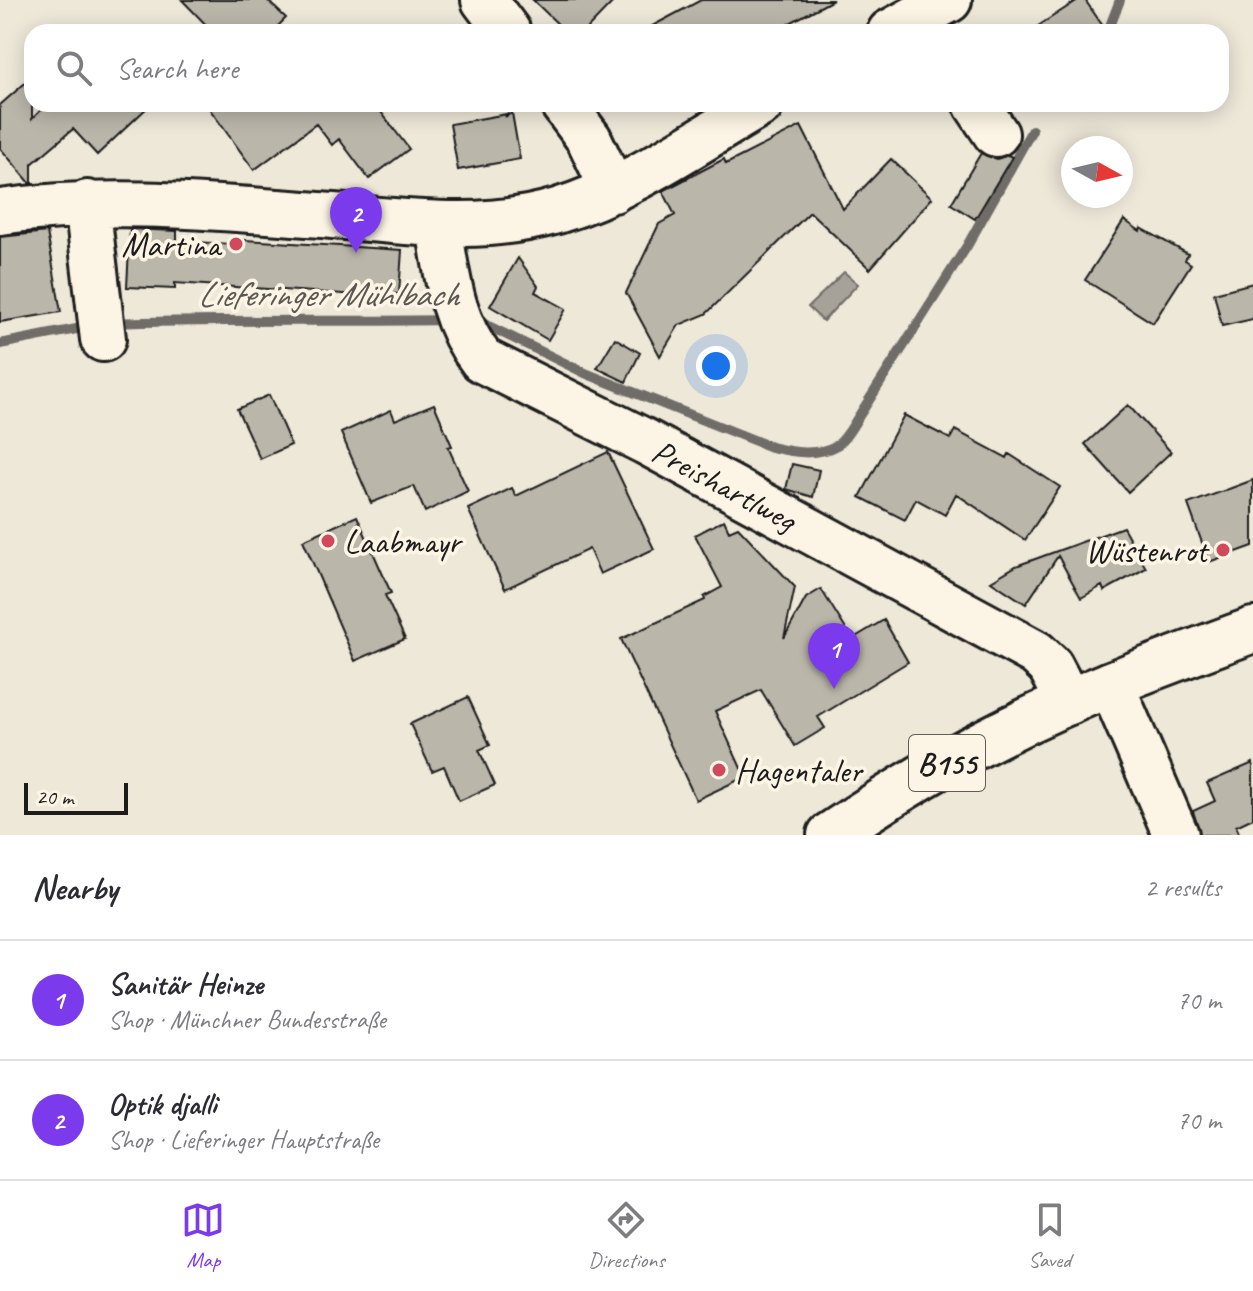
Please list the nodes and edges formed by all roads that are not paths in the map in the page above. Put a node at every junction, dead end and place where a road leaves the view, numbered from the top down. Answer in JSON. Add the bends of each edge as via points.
{"nodes":[{"id":1,"x":484,"y":0,"type":"edge"},
{"id":2,"x":942,"y":9,"type":"edge"},
{"id":3,"x":502,"y":24,"type":"edge"},
{"id":4,"x":908,"y":24,"type":"edge"},
{"id":5,"x":569,"y":112,"type":"edge"},
{"id":6,"x":747,"y":112,"type":"edge"},
{"id":7,"x":613,"y":190,"type":"junction"},
{"id":8,"x":87,"y":203,"type":"junction"},
{"id":9,"x":0,"y":212,"type":"edge"},
{"id":10,"x":439,"y":226,"type":"junction"},
{"id":11,"x":102,"y":325,"type":"dead end"},
{"id":12,"x":1253,"y":630,"type":"edge"},
{"id":13,"x":1111,"y":684,"type":"junction"},
{"id":14,"x":1069,"y":702,"type":"junction"},
{"id":15,"x":830,"y":835,"type":"edge"},
{"id":16,"x":1176,"y":835,"type":"edge"}],
"edges":[{"from":1,"to":3,"type":"street"},
{"from":2,"to":4,"type":"street"},
{"from":5,"to":7,"type":"street","via":[[589,139]]},
{"from":6,"to":7,"type":"street"},
{"from":7,"to":10,"type":"street","via":[[530,217]]},
{"from":8,"to":9,"type":"street"},
{"from":8,"to":10,"type":"street","via":[[170,204]]},
{"from":8,"to":11,"type":"street"},
{"from":10,"to":14,"type":"street","name":"Preishartlweg","via":[[459,319],[482,360],[646,442],[1036,653],[1050,666]]},
{"from":12,"to":13,"type":"street","number":"B155"},
{"from":13,"to":14,"type":"street","number":"B155"},
{"from":13,"to":16,"type":"street"},
{"from":14,"to":15,"type":"street","number":"B155","via":[[974,748]]}]}
